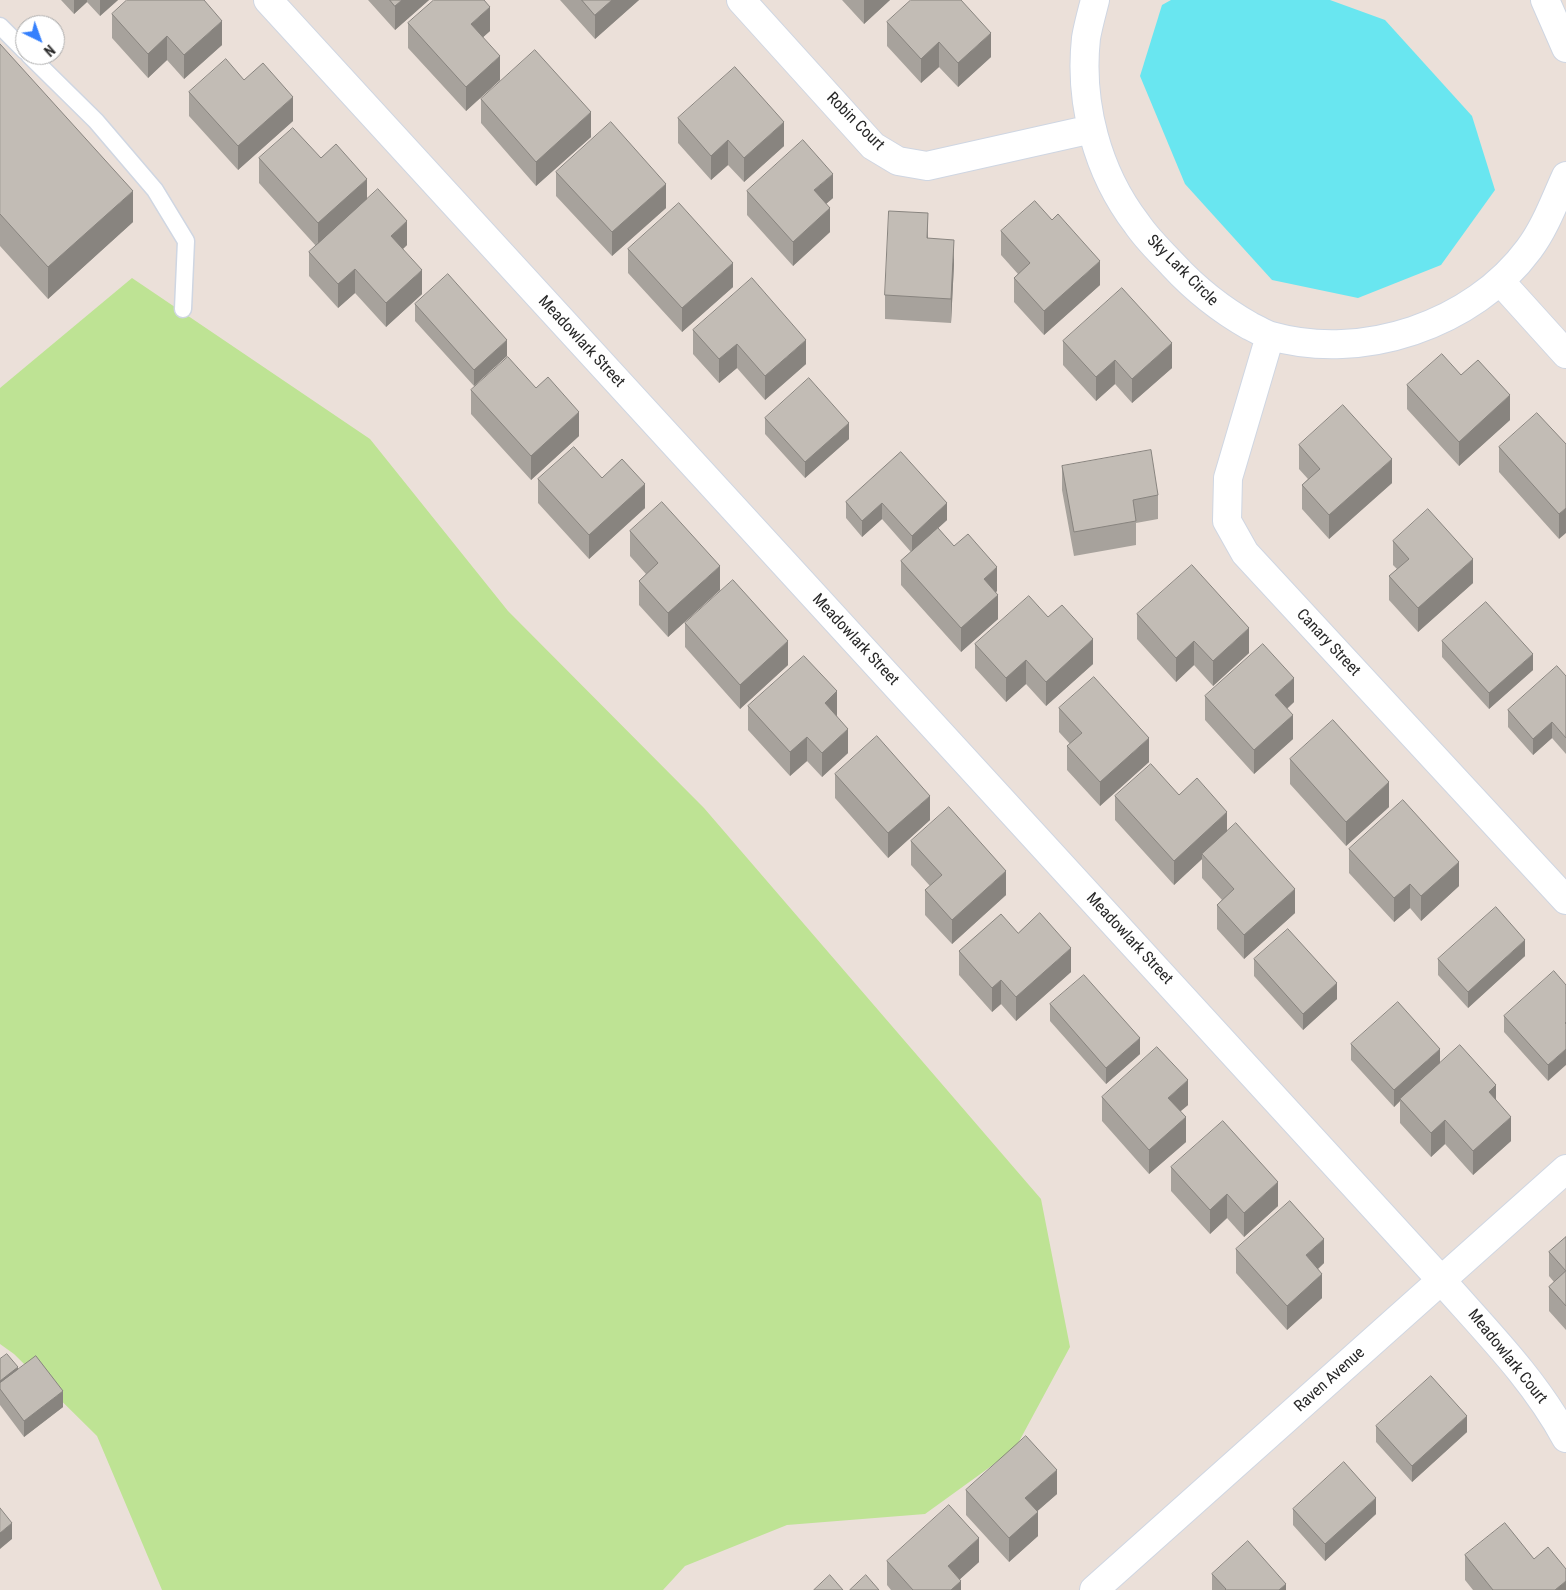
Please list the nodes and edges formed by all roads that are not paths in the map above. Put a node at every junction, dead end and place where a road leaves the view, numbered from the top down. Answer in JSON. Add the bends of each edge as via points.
{"nodes":[{"id":1,"x":268,"y":0,"type":"edge"},
{"id":2,"x":741,"y":0,"type":"edge"},
{"id":3,"x":1096,"y":0,"type":"edge"},
{"id":4,"x":1545,"y":0,"type":"edge"},
{"id":5,"x":0,"y":26,"type":"edge"},
{"id":6,"x":15,"y":41,"type":"edge"},
{"id":7,"x":1566,"y":48,"type":"edge"},
{"id":8,"x":39,"y":65,"type":"edge"},
{"id":9,"x":1092,"y":129,"type":"junction"},
{"id":10,"x":1566,"y":176,"type":"edge"},
{"id":11,"x":1500,"y":281,"type":"junction"},
{"id":12,"x":183,"y":310,"type":"dead end"},
{"id":13,"x":1270,"y":336,"type":"junction"},
{"id":14,"x":1566,"y":354,"type":"edge"},
{"id":15,"x":1566,"y":900,"type":"edge"},
{"id":16,"x":1566,"y":1170,"type":"edge"},
{"id":17,"x":1442,"y":1280,"type":"junction"},
{"id":18,"x":1566,"y":1438,"type":"edge"},
{"id":19,"x":1094,"y":1590,"type":"edge"}],
"edges":[{"from":1,"to":17,"type":"street","name":"Meadowlark Street"},
{"from":2,"to":9,"type":"street","name":"Robin Court","via":[[873,146],[898,161],[927,166]]},
{"from":3,"to":9,"type":"street","name":"Sky Lark Circle","via":[[1086,46],[1085,89]]},
{"from":4,"to":7,"type":"street"},
{"from":5,"to":6,"type":"lane"},
{"from":8,"to":12,"type":"lane","via":[[96,122],[155,190],[186,241]]},
{"from":9,"to":13,"type":"street","name":"Sky Lark Circle","via":[[1109,180],[1136,224],[1185,278],[1221,310]]},
{"from":10,"to":11,"type":"street","name":"Sky Lark Circle","via":[[1529,249]]},
{"from":11,"to":13,"type":"street","name":"Sky Lark Circle","via":[[1452,315],[1404,334],[1360,343],[1317,344]]},
{"from":11,"to":14,"type":"street"},
{"from":13,"to":15,"type":"street","name":"Canary Street","via":[[1228,478],[1228,522],[1245,553]]},
{"from":16,"to":17,"type":"street","name":"Raven Avenue"},
{"from":17,"to":18,"type":"street","name":"Meadowlark Court","via":[[1526,1377]]},
{"from":17,"to":19,"type":"street","name":"Raven Avenue"}]}
